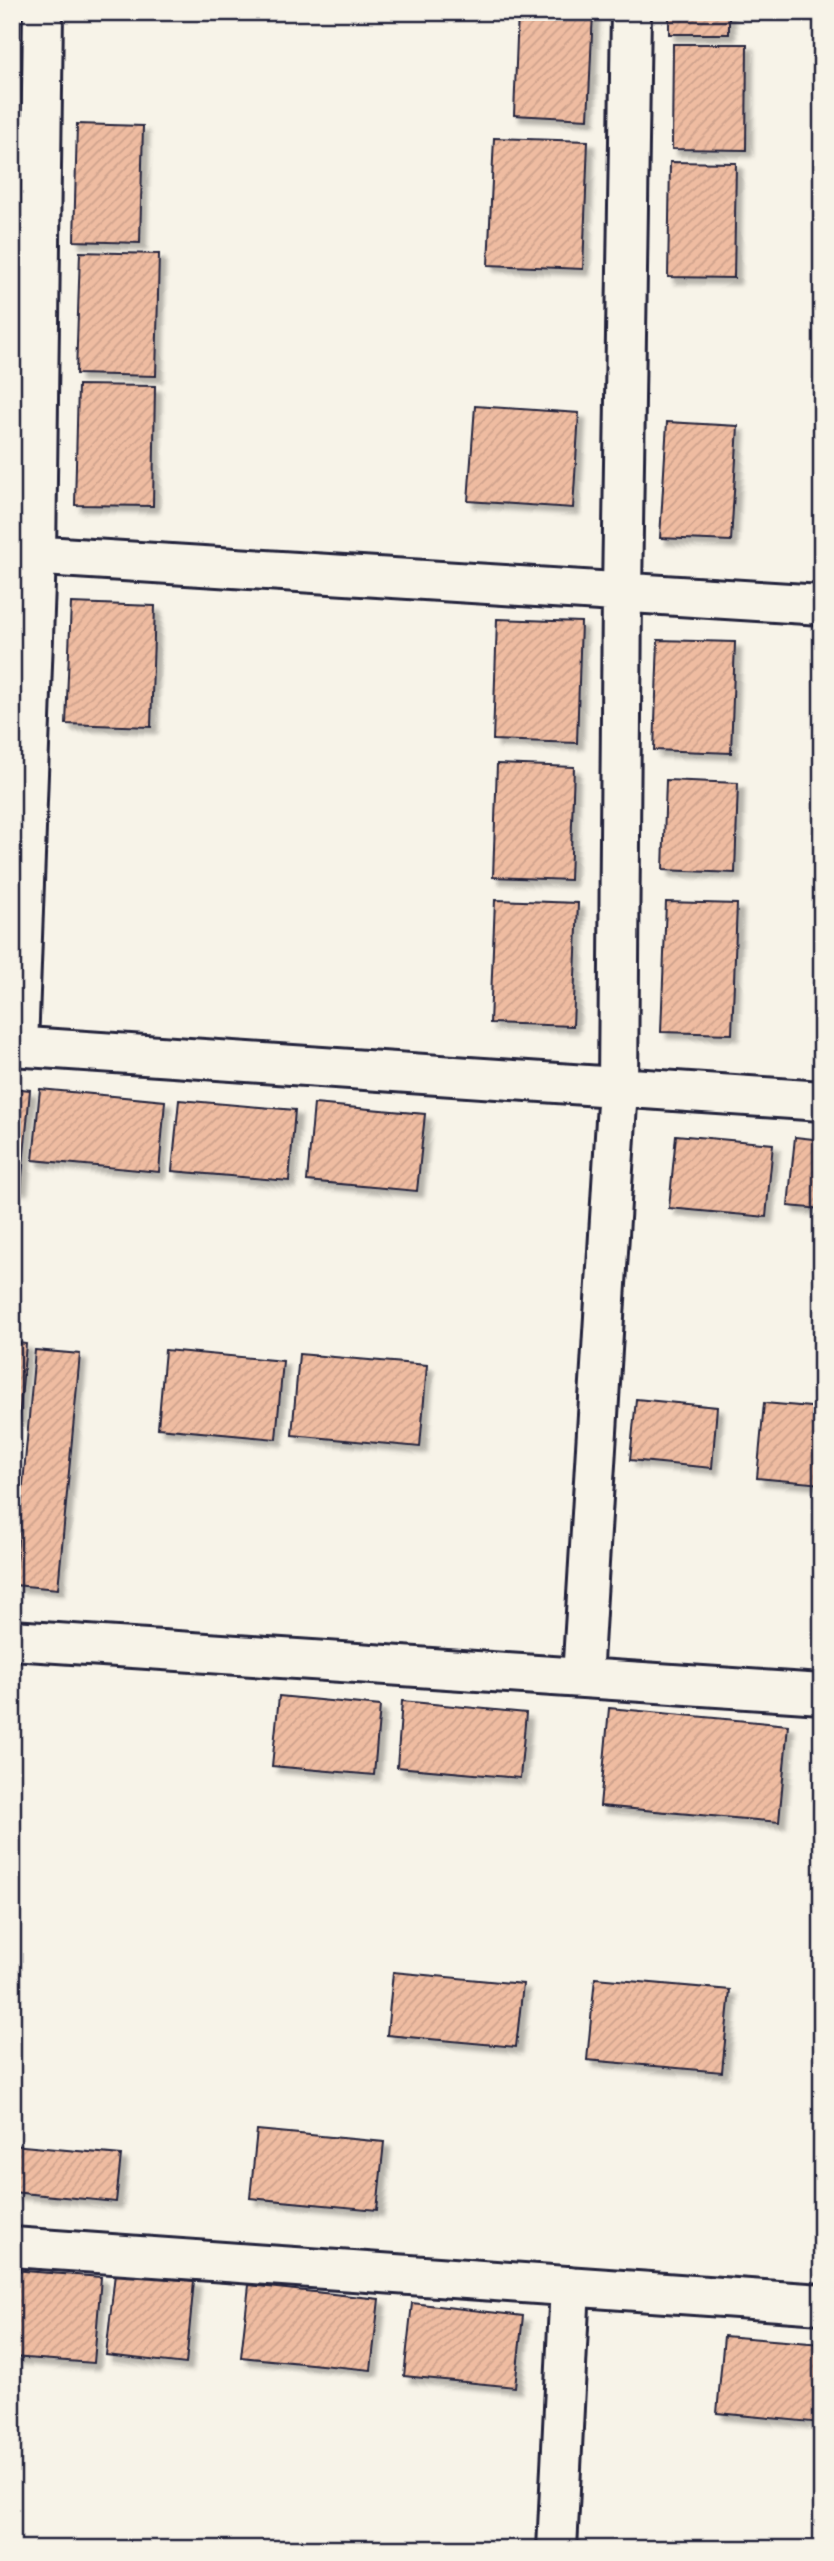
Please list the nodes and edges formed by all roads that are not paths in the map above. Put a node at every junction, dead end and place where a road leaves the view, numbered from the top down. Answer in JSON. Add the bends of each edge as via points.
{"nodes":[{"id":1,"x":43,"y":12,"type":"edge"},
{"id":2,"x":631,"y":12,"type":"edge"},
{"id":3,"x":24,"y":555,"type":"edge"},
{"id":4,"x":622,"y":593,"type":"junction"},
{"id":5,"x":822,"y":605,"type":"edge"},
{"id":6,"x":15,"y":1046,"type":"edge"},
{"id":7,"x":618,"y":1087,"type":"junction"},
{"id":8,"x":822,"y":1101,"type":"edge"},
{"id":9,"x":12,"y":1640,"type":"edge"},
{"id":10,"x":582,"y":1678,"type":"junction"},
{"id":11,"x":822,"y":1694,"type":"edge"},
{"id":12,"x":12,"y":2247,"type":"edge"},
{"id":13,"x":570,"y":2286,"type":"junction"},
{"id":14,"x":822,"y":2304,"type":"edge"},
{"id":15,"x":556,"y":2549,"type":"edge"}],
"edges":[{"from":1,"to":3,"type":"street"},
{"from":2,"to":4,"type":"street"},
{"from":3,"to":4,"type":"street"},
{"from":3,"to":6,"type":"street"},
{"from":4,"to":5,"type":"street"},
{"from":4,"to":7,"type":"street"},
{"from":6,"to":7,"type":"street"},
{"from":7,"to":8,"type":"street"},
{"from":7,"to":10,"type":"street"},
{"from":9,"to":10,"type":"street"},
{"from":10,"to":11,"type":"street"},
{"from":12,"to":13,"type":"street"},
{"from":13,"to":14,"type":"street"},
{"from":13,"to":15,"type":"street"}]}
